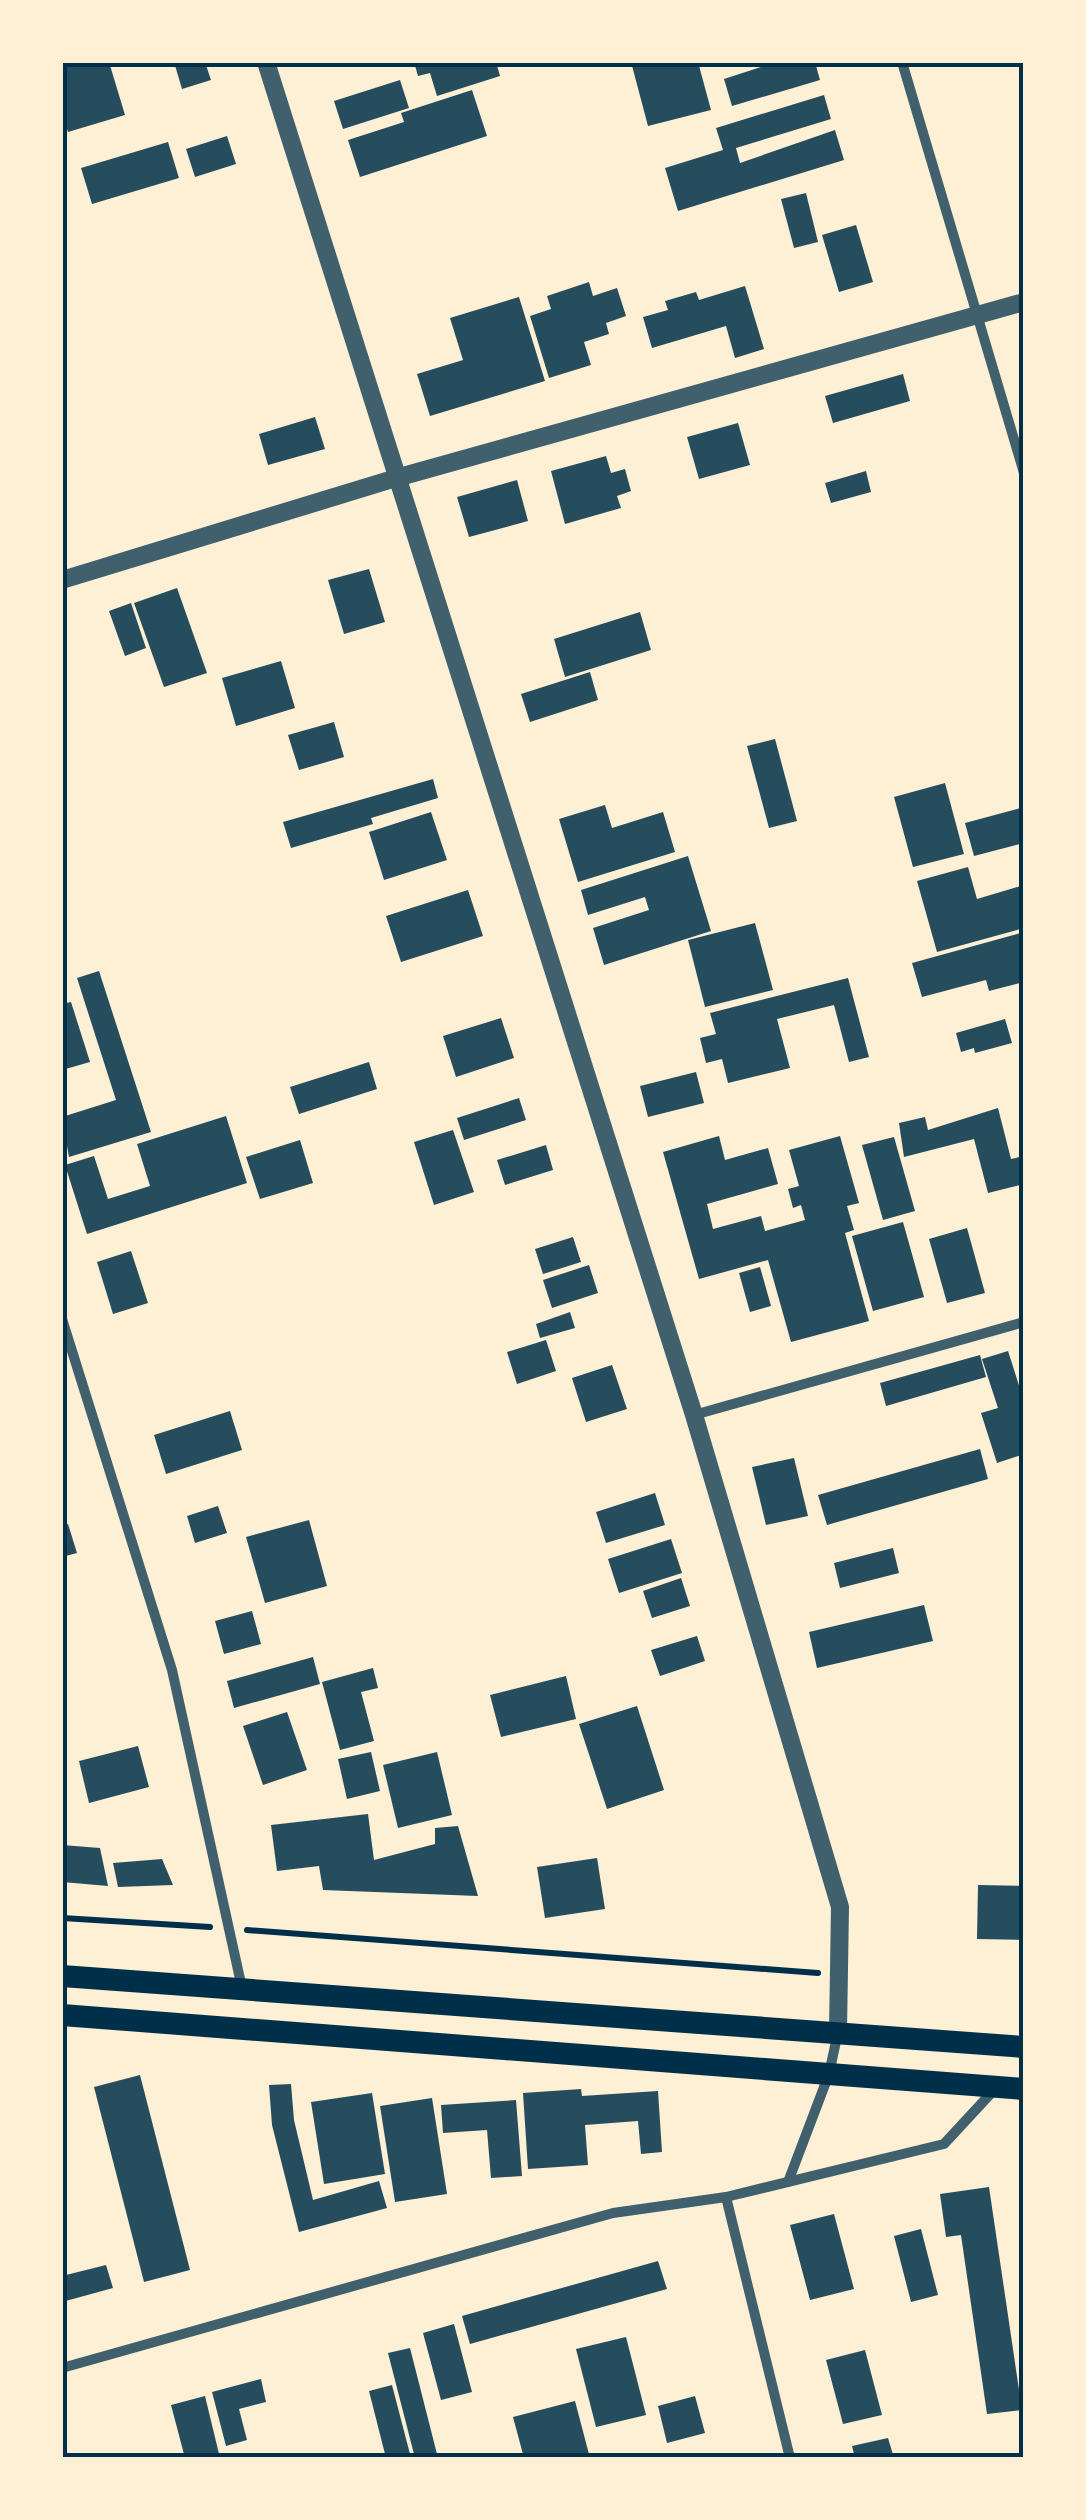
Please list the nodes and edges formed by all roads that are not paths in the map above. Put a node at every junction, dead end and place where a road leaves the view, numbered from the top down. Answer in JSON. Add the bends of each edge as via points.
{"nodes":[{"id":1,"x":266,"y":62,"type":"edge"},
{"id":2,"x":902,"y":62,"type":"edge"},
{"id":3,"x":1024,"y":302,"type":"edge"},
{"id":4,"x":979,"y":316,"type":"junction"},
{"id":5,"x":1024,"y":473,"type":"edge"},
{"id":6,"x":396,"y":478,"type":"junction"},
{"id":7,"x":62,"y":580,"type":"edge"},
{"id":8,"x":62,"y":1319,"type":"edge"},
{"id":9,"x":1024,"y":1322,"type":"edge"},
{"id":10,"x":694,"y":1415,"type":"junction"},
{"id":11,"x":62,"y":1976,"type":"edge"},
{"id":12,"x":242,"y":1988,"type":"junction"},
{"id":13,"x":62,"y":2015,"type":"edge"},
{"id":14,"x":838,"y":2030,"type":"junction"},
{"id":15,"x":1024,"y":2047,"type":"edge"},
{"id":16,"x":829,"y":2074,"type":"junction"},
{"id":17,"x":997,"y":2086,"type":"junction"},
{"id":18,"x":1024,"y":2088,"type":"edge"},
{"id":19,"x":788,"y":2182,"type":"junction"},
{"id":20,"x":726,"y":2197,"type":"junction"},
{"id":21,"x":62,"y":2368,"type":"edge"},
{"id":22,"x":790,"y":2458,"type":"edge"}],
"edges":[{"from":1,"to":6,"type":"street"},
{"from":2,"to":4,"type":"street"},
{"from":3,"to":4,"type":"street"},
{"from":4,"to":5,"type":"street"},
{"from":4,"to":6,"type":"street"},
{"from":6,"to":7,"type":"street"},
{"from":6,"to":10,"type":"street"},
{"from":8,"to":12,"type":"street","via":[[172,1670]]},
{"from":9,"to":10,"type":"street"},
{"from":10,"to":14,"type":"street","via":[[840,1907]]},
{"from":11,"to":12,"type":"main road"},
{"from":12,"to":14,"type":"main road"},
{"from":13,"to":16,"type":"main road"},
{"from":14,"to":15,"type":"main road"},
{"from":14,"to":16,"type":"street"},
{"from":16,"to":17,"type":"main road"},
{"from":16,"to":19,"type":"street"},
{"from":17,"to":18,"type":"main road"},
{"from":17,"to":19,"type":"street","via":[[944,2144]]},
{"from":19,"to":20,"type":"street"},
{"from":20,"to":21,"type":"street","via":[[613,2213]]},
{"from":20,"to":22,"type":"street"}]}
